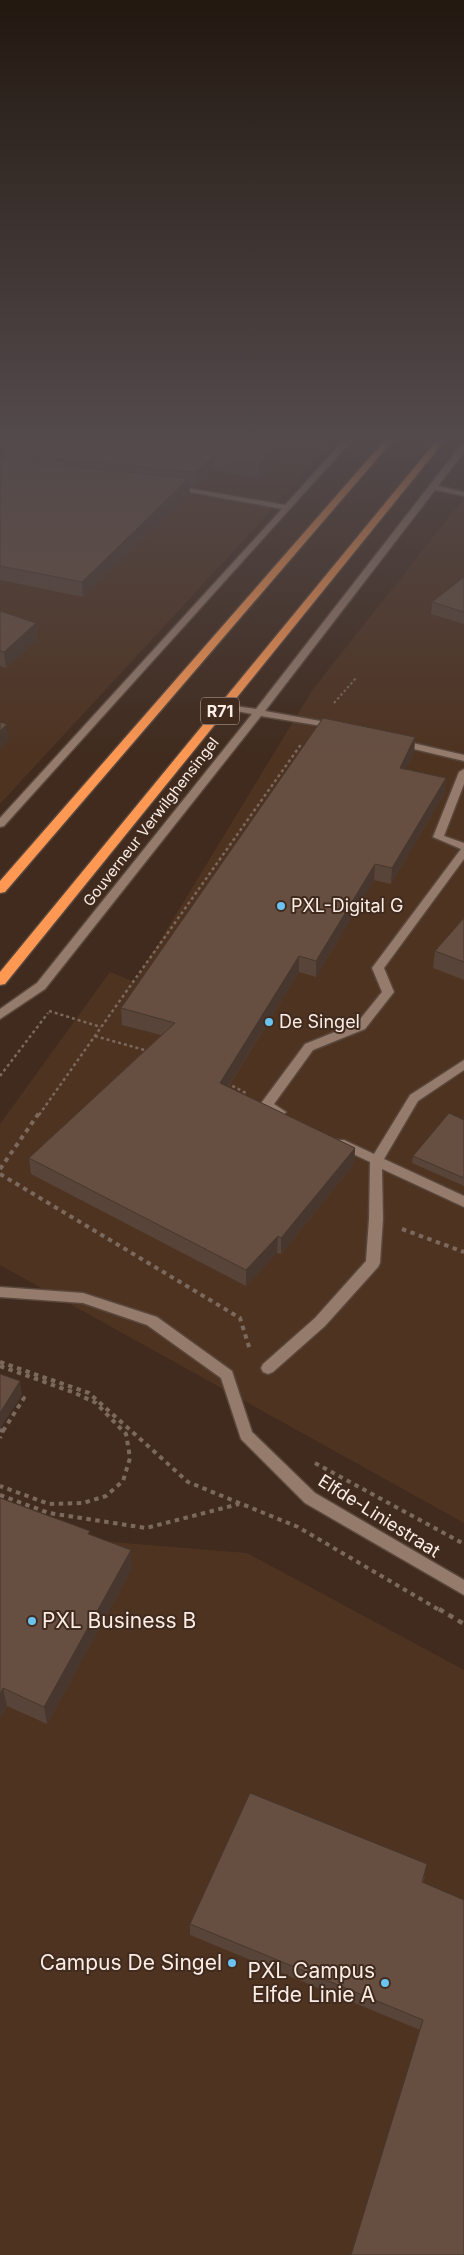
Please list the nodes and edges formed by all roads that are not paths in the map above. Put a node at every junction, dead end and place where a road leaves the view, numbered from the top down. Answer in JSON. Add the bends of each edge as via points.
{"nodes":[{"id":1,"x":252,"y":545,"type":"edge"},
{"id":2,"x":298,"y":545,"type":"edge"},
{"id":3,"x":355,"y":545,"type":"edge"},
{"id":4,"x":387,"y":545,"type":"edge"},
{"id":5,"x":224,"y":706,"type":"junction"},
{"id":6,"x":259,"y":712,"type":"junction"},
{"id":7,"x":345,"y":729,"type":"edge"},
{"id":8,"x":390,"y":740,"type":"edge"},
{"id":9,"x":464,"y":758,"type":"edge"},
{"id":10,"x":464,"y":772,"type":"edge"},
{"id":11,"x":0,"y":824,"type":"edge"},
{"id":12,"x":464,"y":847,"type":"edge"},
{"id":13,"x":464,"y":852,"type":"edge"},
{"id":14,"x":0,"y":889,"type":"edge"},
{"id":15,"x":0,"y":981,"type":"edge"},
{"id":16,"x":0,"y":1015,"type":"edge"},
{"id":17,"x":464,"y":1064,"type":"edge"},
{"id":18,"x":291,"y":1118,"type":"edge"},
{"id":19,"x":325,"y":1135,"type":"edge"},
{"id":20,"x":376,"y":1161,"type":"junction"},
{"id":21,"x":464,"y":1202,"type":"edge"},
{"id":22,"x":0,"y":1292,"type":"edge"},
{"id":23,"x":268,"y":1368,"type":"dead end"},
{"id":24,"x":464,"y":1588,"type":"edge"}],
"edges":[{"from":1,"to":11,"type":"street"},
{"from":2,"to":14,"type":"highway"},
{"from":3,"to":5,"type":"highway","name":"Gouverneur Verwilghensingel","number":"R71"},
{"from":4,"to":6,"type":"street","name":"Gouverneur Verwilghensingel"},
{"from":5,"to":6,"type":"street"},
{"from":5,"to":15,"type":"highway","name":"Gouverneur Verwilghensingel","number":"R71"},
{"from":6,"to":7,"type":"street"},
{"from":6,"to":16,"type":"street","name":"Gouverneur Verwilghensingel","via":[[41,986]]},
{"from":8,"to":9,"type":"street"},
{"from":10,"to":12,"type":"street","via":[[438,837]]},
{"from":13,"to":18,"type":"street","via":[[378,968],[388,992],[361,1026],[309,1047],[266,1105]]},
{"from":17,"to":20,"type":"street","via":[[414,1098]]},
{"from":19,"to":20,"type":"street"},
{"from":20,"to":21,"type":"street"},
{"from":20,"to":23,"type":"street","via":[[373,1263],[320,1322]]},
{"from":22,"to":24,"type":"street","name":"Elfde-Liniestraat","via":[[83,1298],[152,1321],[227,1375],[246,1435],[310,1498]]}]}
